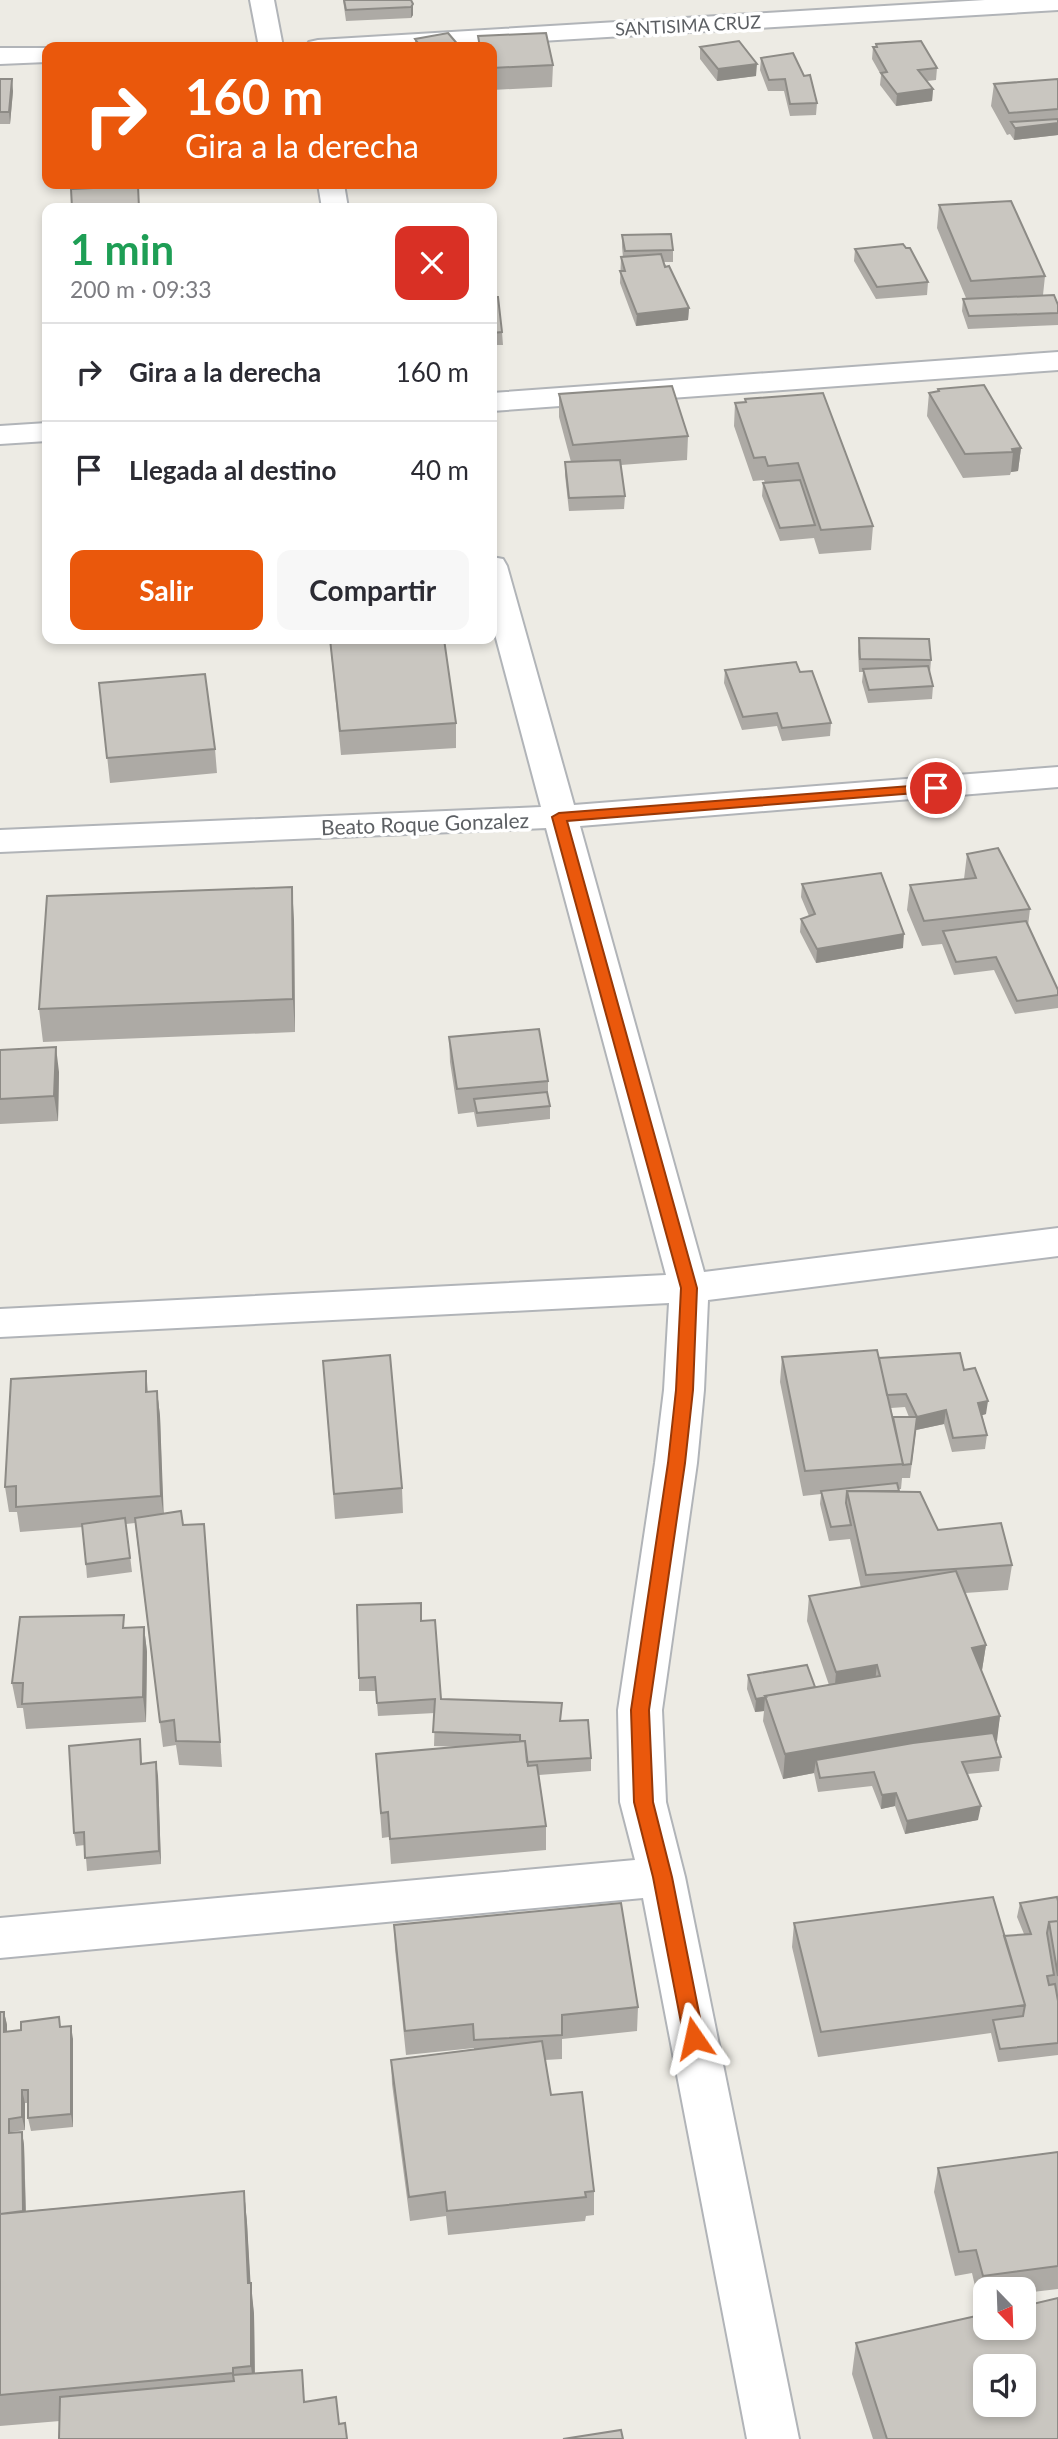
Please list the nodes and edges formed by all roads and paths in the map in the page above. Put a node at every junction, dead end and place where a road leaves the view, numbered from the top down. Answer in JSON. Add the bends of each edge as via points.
{"nodes":[{"id":1,"x":262,"y":0,"type":"edge"},
{"id":2,"x":1058,"y":3,"type":"edge"},
{"id":3,"x":270,"y":42,"type":"edge"},
{"id":4,"x":402,"y":42,"type":"edge"},
{"id":5,"x":42,"y":55,"type":"edge"},
{"id":6,"x":0,"y":56,"type":"edge"},
{"id":7,"x":1058,"y":361,"type":"edge"},
{"id":8,"x":497,"y":402,"type":"edge"},
{"id":9,"x":42,"y":432,"type":"edge"},
{"id":10,"x":0,"y":435,"type":"edge"},
{"id":11,"x":497,"y":585,"type":"edge"},
{"id":12,"x":1058,"y":777,"type":"edge"},
{"id":13,"x":559,"y":817,"type":"junction"},
{"id":14,"x":0,"y":841,"type":"edge"},
{"id":15,"x":1058,"y":1242,"type":"edge"},
{"id":16,"x":689,"y":1288,"type":"junction"},
{"id":17,"x":0,"y":1323,"type":"edge"},
{"id":18,"x":662,"y":1877,"type":"junction"},
{"id":19,"x":0,"y":1938,"type":"edge"},
{"id":20,"x":774,"y":2439,"type":"edge"}],
"edges":[{"from":1,"to":3,"type":"street"},
{"from":2,"to":4,"type":"street","name":"SANTISIMA CRUZ"},
{"from":5,"to":6,"type":"street"},
{"from":7,"to":8,"type":"street"},
{"from":9,"to":10,"type":"street"},
{"from":11,"to":13,"type":"street"},
{"from":12,"to":13,"type":"street","name":"Beato Roque Gonzalez"},
{"from":13,"to":14,"type":"street","name":"Beato Roque Gonzalez"},
{"from":13,"to":16,"type":"street"},
{"from":15,"to":16,"type":"street"},
{"from":16,"to":17,"type":"street"},
{"from":16,"to":18,"type":"street","via":[[676,1463],[640,1710],[643,1802]]},
{"from":18,"to":19,"type":"street"},
{"from":18,"to":20,"type":"street"}]}
